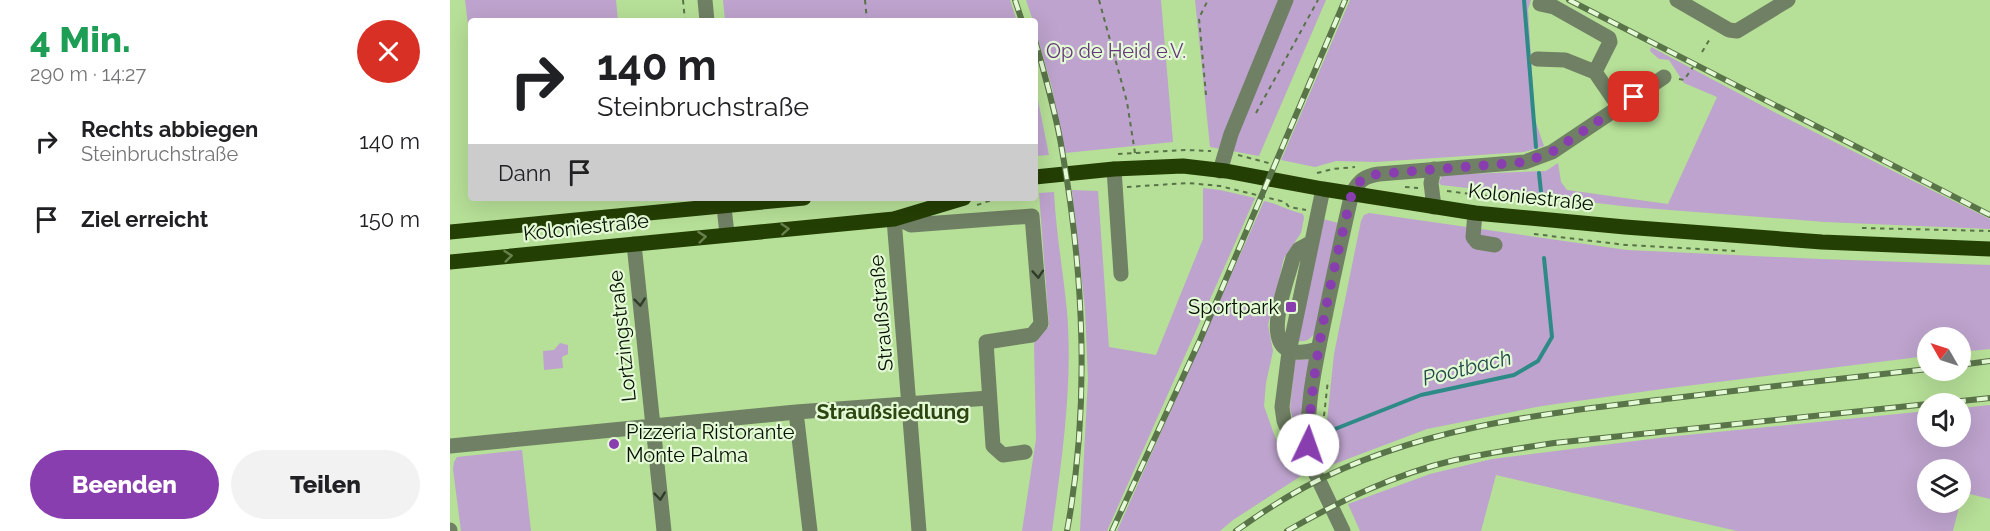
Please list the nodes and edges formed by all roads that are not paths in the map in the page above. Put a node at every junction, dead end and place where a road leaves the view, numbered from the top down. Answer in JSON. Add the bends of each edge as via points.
{"nodes":[{"id":1,"x":705,"y":0,"type":"edge"},
{"id":2,"x":1286,"y":0,"type":"edge"},
{"id":3,"x":1677,"y":0,"type":"edge"},
{"id":4,"x":1788,"y":0,"type":"edge"},
{"id":5,"x":1540,"y":4,"type":"dead end"},
{"id":6,"x":707,"y":18,"type":"edge"},
{"id":7,"x":1537,"y":59,"type":"dead end"},
{"id":8,"x":1595,"y":72,"type":"junction"},
{"id":9,"x":1664,"y":77,"type":"dead end"},
{"id":10,"x":1619,"y":107,"type":"junction"},
{"id":11,"x":1114,"y":169,"type":"junction"},
{"id":12,"x":1434,"y":169,"type":"junction"},
{"id":13,"x":1038,"y":177,"type":"edge"},
{"id":14,"x":1220,"y":178,"type":"junction"},
{"id":15,"x":1323,"y":189,"type":"junction"},
{"id":16,"x":1352,"y":193,"type":"junction"},
{"id":17,"x":743,"y":201,"type":"edge"},
{"id":18,"x":954,"y":201,"type":"edge"},
{"id":19,"x":723,"y":202,"type":"edge"},
{"id":20,"x":1434,"y":207,"type":"junction"},
{"id":21,"x":1475,"y":213,"type":"junction"},
{"id":22,"x":896,"y":219,"type":"junction"},
{"id":23,"x":450,"y":232,"type":"edge"},
{"id":24,"x":727,"y":234,"type":"junction"},
{"id":25,"x":634,"y":244,"type":"junction"},
{"id":26,"x":1495,"y":245,"type":"dead end"},
{"id":27,"x":1990,"y":249,"type":"edge"},
{"id":28,"x":450,"y":262,"type":"edge"},
{"id":29,"x":1121,"y":274,"type":"dead end"},
{"id":30,"x":1318,"y":349,"type":"junction"},
{"id":31,"x":1289,"y":352,"type":"junction"},
{"id":32,"x":989,"y":398,"type":"junction"},
{"id":33,"x":910,"y":403,"type":"junction"},
{"id":34,"x":796,"y":412,"type":"junction"},
{"id":35,"x":652,"y":427,"type":"junction"},
{"id":36,"x":450,"y":446,"type":"edge"},
{"id":37,"x":1025,"y":452,"type":"dead end"},
{"id":38,"x":1310,"y":462,"type":"junction"},
{"id":39,"x":664,"y":531,"type":"edge"},
{"id":40,"x":810,"y":531,"type":"edge"},
{"id":41,"x":919,"y":531,"type":"edge"},
{"id":42,"x":1343,"y":531,"type":"edge"}],
"edges":[{"from":1,"to":6,"type":"street"},
{"from":2,"to":14,"type":"street","via":[[1231,134]]},
{"from":3,"to":4,"type":"street","via":[[1737,31]]},
{"from":5,"to":8,"type":"street","via":[[1609,38]]},
{"from":7,"to":8,"type":"street","via":[[1565,60]]},
{"from":8,"to":10,"type":"street"},
{"from":9,"to":10,"type":"street"},
{"from":10,"to":12,"type":"street","via":[[1552,152],[1525,162]]},
{"from":11,"to":13,"type":"main road","name":"Koloniestraße"},
{"from":11,"to":14,"type":"main road","name":"Koloniestraße","via":[[1182,166]]},
{"from":11,"to":29,"type":"street"},
{"from":12,"to":16,"type":"street","via":[[1370,175],[1360,180]]},
{"from":12,"to":20,"type":"street"},
{"from":14,"to":15,"type":"main road","name":"Koloniestraße"},
{"from":15,"to":16,"type":"main road","name":"Koloniestraße"},
{"from":15,"to":31,"type":"street"},
{"from":16,"to":20,"type":"main road","name":"Koloniestraße"},
{"from":16,"to":30,"type":"street"},
{"from":17,"to":19,"type":"main road","name":"Koloniestraße"},
{"from":18,"to":22,"type":"main road","name":"Koloniestraße"},
{"from":19,"to":23,"type":"main road","name":"Koloniestraße"},
{"from":19,"to":24,"type":"street"},
{"from":20,"to":21,"type":"main road","name":"Koloniestraße"},
{"from":21,"to":26,"type":"street","via":[[1473,237],[1477,242]]},
{"from":21,"to":27,"type":"main road","name":"Koloniestraße","via":[[1822,242]]},
{"from":24,"to":22,"type":"main road","name":"Koloniestraße","one_way":true},
{"from":22,"to":32,"type":"street","name":"Koloniestraße","one_way":true,"via":[[911,225],[1032,216],[1041,324],[1032,335],[986,342]]},
{"from":22,"to":33,"type":"street","name":"Straußstraße"},
{"from":25,"to":24,"type":"main road","name":"Koloniestraße","one_way":true},
{"from":28,"to":25,"type":"main road","name":"Koloniestraße","one_way":true},
{"from":25,"to":35,"type":"street","name":"Lortzingstraße","one_way":true},
{"from":30,"to":31,"type":"street"},
{"from":30,"to":38,"type":"street","via":[[1310,396]]},
{"from":31,"to":38,"type":"street","via":[[1282,407],[1284,421]]},
{"from":32,"to":33,"type":"street"},
{"from":32,"to":37,"type":"street","via":[[993,446],[1003,455]]},
{"from":33,"to":34,"type":"street"},
{"from":33,"to":41,"type":"street","name":"Straußstraße"},
{"from":34,"to":35,"type":"street"},
{"from":34,"to":40,"type":"street"},
{"from":35,"to":36,"type":"street"},
{"from":35,"to":39,"type":"street","name":"Lortzingstraße","one_way":true},
{"from":38,"to":42,"type":"street"}]}
